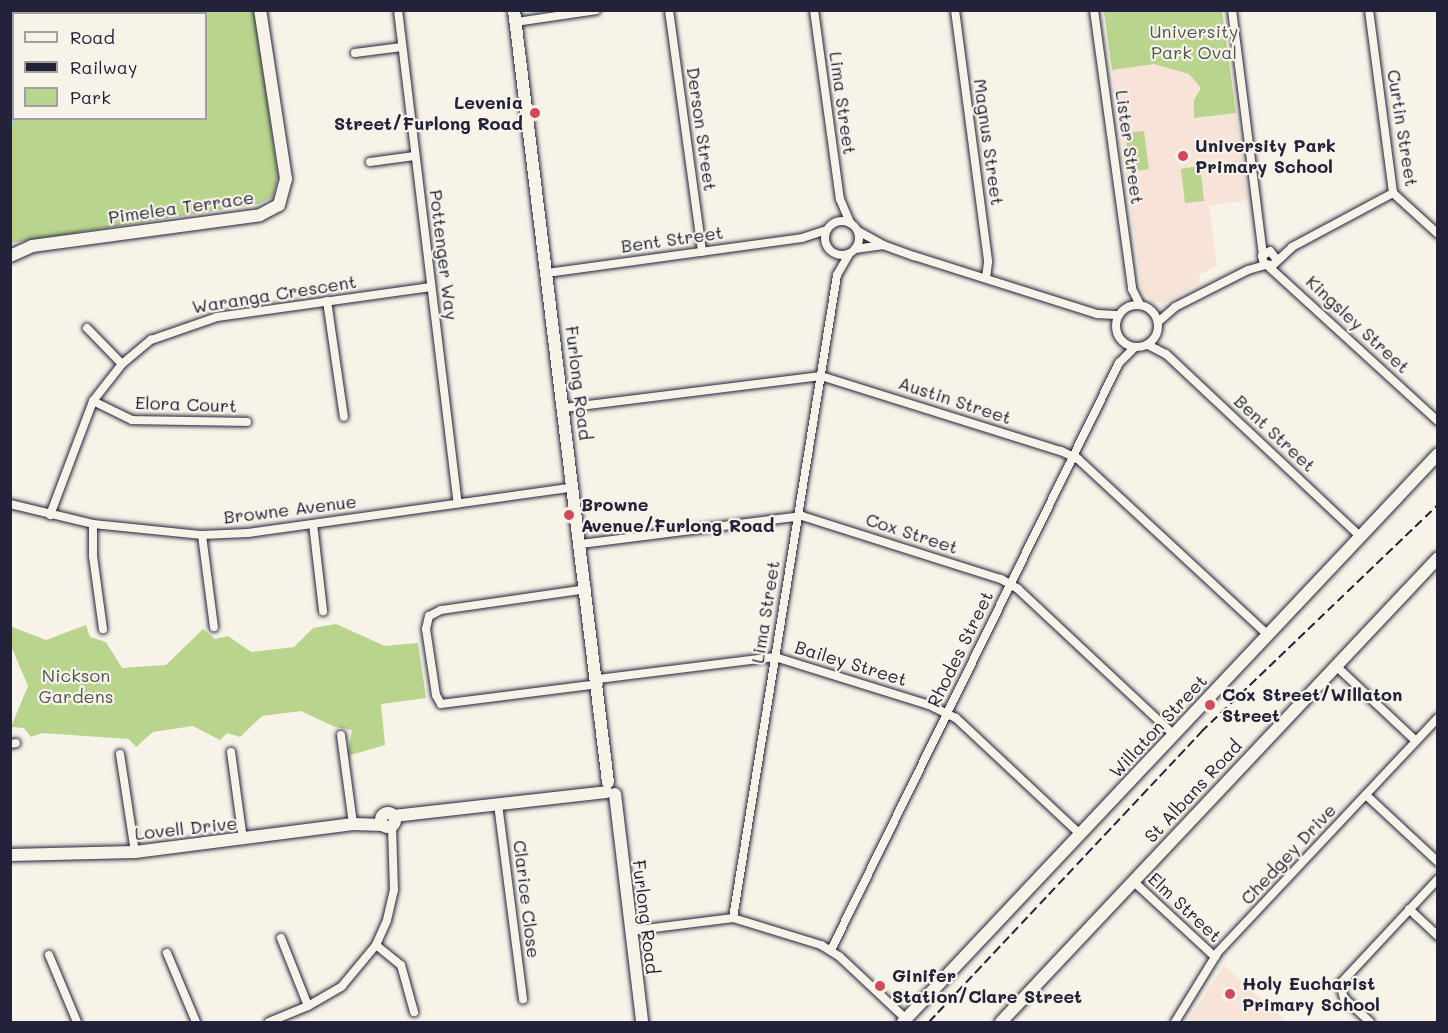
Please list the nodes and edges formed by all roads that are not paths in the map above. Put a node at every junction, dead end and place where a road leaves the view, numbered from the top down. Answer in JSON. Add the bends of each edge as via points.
{"nodes":[{"id":1,"x":260,"y":10,"type":"edge"},
{"id":2,"x":398,"y":10,"type":"edge"},
{"id":3,"x":596,"y":10,"type":"edge"},
{"id":4,"x":669,"y":10,"type":"edge"},
{"id":5,"x":814,"y":10,"type":"edge"},
{"id":6,"x":955,"y":10,"type":"edge"},
{"id":7,"x":1094,"y":10,"type":"edge"},
{"id":8,"x":1232,"y":10,"type":"edge"},
{"id":9,"x":1369,"y":10,"type":"edge"},
{"id":10,"x":515,"y":16,"type":"edge"},
{"id":11,"x":402,"y":47,"type":"junction"},
{"id":12,"x":355,"y":53,"type":"dead end"},
{"id":13,"x":415,"y":156,"type":"junction"},
{"id":14,"x":370,"y":162,"type":"dead end"},
{"id":15,"x":1393,"y":193,"type":"junction"},
{"id":16,"x":840,"y":199,"type":"junction"},
{"id":17,"x":850,"y":223,"type":"junction"},
{"id":18,"x":829,"y":227,"type":"junction"},
{"id":19,"x":858,"y":231,"type":"junction"},
{"id":20,"x":1437,"y":234,"type":"edge"},
{"id":21,"x":802,"y":238,"type":"junction"},
{"id":22,"x":883,"y":245,"type":"junction"},
{"id":23,"x":32,"y":246,"type":"junction"},
{"id":24,"x":10,"y":247,"type":"edge"},
{"id":25,"x":828,"y":248,"type":"junction"},
{"id":26,"x":852,"y":251,"type":"junction"},
{"id":27,"x":702,"y":252,"type":"junction"},
{"id":28,"x":10,"y":256,"type":"edge"},
{"id":29,"x":1269,"y":258,"type":"junction"},
{"id":30,"x":547,"y":273,"type":"junction"},
{"id":31,"x":837,"y":275,"type":"junction"},
{"id":32,"x":986,"y":278,"type":"junction"},
{"id":33,"x":432,"y":287,"type":"junction"},
{"id":34,"x":1132,"y":289,"type":"junction"},
{"id":35,"x":327,"y":301,"type":"junction"},
{"id":36,"x":1140,"y":305,"type":"junction"},
{"id":37,"x":1128,"y":307,"type":"junction"},
{"id":38,"x":1175,"y":307,"type":"junction"},
{"id":39,"x":1153,"y":312,"type":"junction"},
{"id":40,"x":1097,"y":314,"type":"junction"},
{"id":41,"x":1119,"y":315,"type":"junction"},
{"id":42,"x":1158,"y":322,"type":"junction"},
{"id":43,"x":87,"y":328,"type":"dead end"},
{"id":44,"x":1116,"y":328,"type":"junction"},
{"id":45,"x":1156,"y":336,"type":"junction"},
{"id":46,"x":1122,"y":341,"type":"junction"},
{"id":47,"x":1148,"y":345,"type":"junction"},
{"id":48,"x":1134,"y":348,"type":"junction"},
{"id":49,"x":1166,"y":354,"type":"junction"},
{"id":50,"x":1119,"y":363,"type":"junction"},
{"id":51,"x":122,"y":364,"type":"junction"},
{"id":52,"x":821,"y":376,"type":"junction"},
{"id":53,"x":93,"y":401,"type":"junction"},
{"id":54,"x":564,"y":408,"type":"junction"},
{"id":55,"x":344,"y":417,"type":"dead end"},
{"id":56,"x":1437,"y":421,"type":"edge"},
{"id":57,"x":247,"y":422,"type":"dead end"},
{"id":58,"x":1437,"y":454,"type":"edge"},
{"id":59,"x":1073,"y":456,"type":"junction"},
{"id":60,"x":574,"y":487,"type":"junction"},
{"id":61,"x":458,"y":503,"type":"junction"},
{"id":62,"x":10,"y":504,"type":"edge"},
{"id":63,"x":50,"y":515,"type":"junction"},
{"id":64,"x":797,"y":516,"type":"junction"},
{"id":65,"x":93,"y":525,"type":"junction"},
{"id":66,"x":313,"y":525,"type":"junction"},
{"id":67,"x":202,"y":535,"type":"junction"},
{"id":68,"x":1360,"y":536,"type":"junction"},
{"id":69,"x":581,"y":544,"type":"junction"},
{"id":70,"x":1437,"y":558,"type":"edge"},
{"id":71,"x":1011,"y":584,"type":"junction"},
{"id":72,"x":587,"y":589,"type":"junction"},
{"id":73,"x":323,"y":611,"type":"dead end"},
{"id":74,"x":214,"y":627,"type":"dead end"},
{"id":75,"x":103,"y":629,"type":"dead end"},
{"id":76,"x":1268,"y":635,"type":"junction"},
{"id":77,"x":775,"y":657,"type":"junction"},
{"id":78,"x":1335,"y":665,"type":"junction"},
{"id":79,"x":599,"y":682,"type":"junction"},
{"id":80,"x":946,"y":712,"type":"junction"},
{"id":81,"x":1437,"y":718,"type":"edge"},
{"id":82,"x":341,"y":735,"type":"dead end"},
{"id":83,"x":1174,"y":735,"type":"junction"},
{"id":84,"x":1416,"y":741,"type":"junction"},
{"id":85,"x":231,"y":752,"type":"dead end"},
{"id":86,"x":120,"y":754,"type":"dead end"},
{"id":87,"x":610,"y":788,"type":"junction"},
{"id":88,"x":1366,"y":795,"type":"junction"},
{"id":89,"x":498,"y":804,"type":"junction"},
{"id":90,"x":388,"y":822,"type":"junction"},
{"id":91,"x":359,"y":823,"type":"junction"},
{"id":92,"x":1081,"y":835,"type":"junction"},
{"id":93,"x":243,"y":840,"type":"junction"},
{"id":94,"x":135,"y":852,"type":"junction"},
{"id":95,"x":10,"y":855,"type":"edge"},
{"id":96,"x":1437,"y":862,"type":"edge"},
{"id":97,"x":1437,"y":879,"type":"edge"},
{"id":98,"x":1133,"y":881,"type":"junction"},
{"id":99,"x":1409,"y":909,"type":"junction"},
{"id":100,"x":733,"y":918,"type":"junction"},
{"id":101,"x":630,"y":931,"type":"junction"},
{"id":102,"x":1437,"y":936,"type":"edge"},
{"id":103,"x":280,"y":938,"type":"dead end"},
{"id":104,"x":376,"y":945,"type":"junction"},
{"id":105,"x":831,"y":950,"type":"junction"},
{"id":106,"x":167,"y":953,"type":"dead end"},
{"id":107,"x":49,"y":955,"type":"dead end"},
{"id":108,"x":1215,"y":957,"type":"junction"},
{"id":109,"x":523,"y":999,"type":"dead end"},
{"id":110,"x":308,"y":1006,"type":"junction"},
{"id":111,"x":414,"y":1012,"type":"dead end"},
{"id":112,"x":905,"y":1021,"type":"edge"},
{"id":113,"x":77,"y":1023,"type":"edge"},
{"id":114,"x":196,"y":1023,"type":"edge"},
{"id":115,"x":269,"y":1023,"type":"edge"},
{"id":116,"x":642,"y":1023,"type":"edge"},
{"id":117,"x":1001,"y":1023,"type":"edge"},
{"id":118,"x":1176,"y":1023,"type":"edge"},
{"id":119,"x":1370,"y":1023,"type":"edge"}],
"edges":[{"from":1,"to":23,"type":"street","name":"Pimelea Terrace","via":[[286,179],[279,205],[260,214]]},
{"from":2,"to":11,"type":"street","name":"Pottenger Way"},
{"from":3,"to":10,"type":"street"},
{"from":4,"to":27,"type":"street","name":"Derson Street"},
{"from":5,"to":16,"type":"street","name":"Lima Street"},
{"from":6,"to":32,"type":"street","name":"Magnus Street","via":[[988,262]]},
{"from":7,"to":34,"type":"street","name":"Lister Street"},
{"from":8,"to":29,"type":"street"},
{"from":9,"to":15,"type":"street","name":"Curtin Street"},
{"from":10,"to":30,"type":"street","name":"Furlong Road"},
{"from":11,"to":12,"type":"street"},
{"from":11,"to":13,"type":"street","name":"Pottenger Way"},
{"from":13,"to":14,"type":"street"},
{"from":13,"to":33,"type":"street","name":"Pottenger Way"},
{"from":15,"to":20,"type":"street","name":"Curtin Street"},
{"from":15,"to":29,"type":"street"},
{"from":16,"to":17,"type":"street","name":"Lima Street"},
{"from":16,"to":18,"type":"street","name":"Lima Street"},
{"from":17,"to":18,"type":"street","name":"Bent Street"},
{"from":17,"to":19,"type":"street"},
{"from":18,"to":21,"type":"street","name":"Bent Street"},
{"from":18,"to":25,"type":"street","name":"Lima Street"},
{"from":19,"to":22,"type":"street"},
{"from":19,"to":26,"type":"street"},
{"from":21,"to":25,"type":"street","name":"Bent Street"},
{"from":21,"to":27,"type":"street","name":"Bent Street"},
{"from":22,"to":26,"type":"street"},
{"from":22,"to":32,"type":"street"},
{"from":23,"to":24,"type":"street","name":"Pimelea Terrace"},
{"from":23,"to":28,"type":"street","name":"Pimelea Terrace"},
{"from":25,"to":26,"type":"street","name":"Bent Street"},
{"from":25,"to":31,"type":"street","name":"Lima Street"},
{"from":26,"to":31,"type":"street","name":"Lima Street"},
{"from":27,"to":30,"type":"street","name":"Bent Street"},
{"from":29,"to":38,"type":"street"},
{"from":29,"to":56,"type":"street","name":"Kingsley Street","via":[[1282,275]]},
{"from":30,"to":54,"type":"street","name":"Furlong Road"},
{"from":31,"to":52,"type":"street","name":"Lima Street"},
{"from":32,"to":40,"type":"street"},
{"from":33,"to":35,"type":"street","name":"Waranga Crescent"},
{"from":33,"to":61,"type":"street","name":"Pottenger Way"},
{"from":34,"to":36,"type":"street","name":"Lister Street"},
{"from":34,"to":37,"type":"street","name":"Lister Street"},
{"from":35,"to":51,"type":"street","name":"Waranga Crescent","via":[[192,323],[151,340]]},
{"from":35,"to":55,"type":"street"},
{"from":36,"to":37,"type":"street"},
{"from":36,"to":39,"type":"street"},
{"from":37,"to":41,"type":"street"},
{"from":38,"to":39,"type":"street"},
{"from":38,"to":42,"type":"street"},
{"from":39,"to":42,"type":"street"},
{"from":40,"to":41,"type":"street"},
{"from":40,"to":44,"type":"street"},
{"from":41,"to":44,"type":"street"},
{"from":42,"to":45,"type":"street"},
{"from":43,"to":51,"type":"street"},
{"from":44,"to":46,"type":"street"},
{"from":45,"to":47,"type":"street"},
{"from":45,"to":49,"type":"street","name":"Bent Street"},
{"from":46,"to":48,"type":"street"},
{"from":46,"to":50,"type":"street","name":"Rhodes Street"},
{"from":47,"to":48,"type":"street"},
{"from":47,"to":49,"type":"street","name":"Bent Street"},
{"from":48,"to":50,"type":"street","name":"Rhodes Street"},
{"from":49,"to":68,"type":"street","name":"Bent Street"},
{"from":50,"to":59,"type":"street","name":"Rhodes Street"},
{"from":51,"to":53,"type":"street","name":"Waranga Crescent"},
{"from":52,"to":54,"type":"street","name":"Austin Street"},
{"from":52,"to":59,"type":"street","name":"Austin Street"},
{"from":52,"to":64,"type":"street","name":"Lima Street"},
{"from":53,"to":57,"type":"street","name":"Elora Court","via":[[132,420]]},
{"from":53,"to":63,"type":"street","name":"Waranga Crescent"},
{"from":54,"to":60,"type":"street","name":"Furlong Road"},
{"from":58,"to":68,"type":"street","name":"Willaton Street"},
{"from":59,"to":71,"type":"street","name":"Rhodes Street"},
{"from":59,"to":76,"type":"street","name":"Austin Street"},
{"from":60,"to":61,"type":"street","name":"Browne Avenue"},
{"from":60,"to":69,"type":"street","name":"Furlong Road"},
{"from":61,"to":66,"type":"street","name":"Browne Avenue"},
{"from":62,"to":63,"type":"street","name":"Browne Avenue"},
{"from":63,"to":65,"type":"street","name":"Browne Avenue"},
{"from":64,"to":69,"type":"street","name":"Cox Street"},
{"from":64,"to":71,"type":"street","name":"Cox Street"},
{"from":64,"to":77,"type":"street","name":"Lima Street"},
{"from":65,"to":67,"type":"street","name":"Browne Avenue"},
{"from":65,"to":75,"type":"street"},
{"from":66,"to":67,"type":"street","name":"Browne Avenue"},
{"from":66,"to":73,"type":"street"},
{"from":67,"to":74,"type":"street"},
{"from":68,"to":76,"type":"street","name":"Willaton Street"},
{"from":69,"to":72,"type":"street","name":"Furlong Road"},
{"from":70,"to":78,"type":"street","name":"St Albans Road"},
{"from":71,"to":80,"type":"street","name":"Rhodes Street"},
{"from":71,"to":83,"type":"street","name":"Cox Street"},
{"from":72,"to":79,"type":"street","name":"Furlong Road"},
{"from":72,"to":79,"type":"street","name":"Bailey Street","via":[[441,610],[429,616],[426,629],[436,695],[441,704]]},
{"from":76,"to":83,"type":"street","name":"Willaton Street"},
{"from":77,"to":79,"type":"street","name":"Bailey Street"},
{"from":77,"to":80,"type":"street","name":"Bailey Street"},
{"from":77,"to":100,"type":"street","name":"Lima Street"},
{"from":78,"to":84,"type":"street"},
{"from":78,"to":98,"type":"street","name":"St Albans Road"},
{"from":79,"to":87,"type":"street","name":"Furlong Road"},
{"from":80,"to":92,"type":"street","name":"Bailey Street"},
{"from":80,"to":105,"type":"street","name":"Rhodes Street"},
{"from":81,"to":84,"type":"street","name":"Chedgey Drive"},
{"from":82,"to":91,"type":"street"},
{"from":83,"to":92,"type":"street","name":"Willaton Street"},
{"from":84,"to":88,"type":"street","name":"Chedgey Drive"},
{"from":85,"to":93,"type":"street"},
{"from":86,"to":94,"type":"street"},
{"from":87,"to":89,"type":"street","name":"Lovell Drive"},
{"from":87,"to":101,"type":"street","name":"Furlong Road"},
{"from":88,"to":96,"type":"street"},
{"from":88,"to":108,"type":"street","name":"Chedgey Drive"},
{"from":89,"to":90,"type":"street","name":"Lovell Drive"},
{"from":89,"to":109,"type":"street","name":"Clarice Close"},
{"from":90,"to":91,"type":"street","name":"Lovell Drive"},
{"from":90,"to":104,"type":"street","via":[[394,890]]},
{"from":91,"to":93,"type":"street","name":"Lovell Drive"},
{"from":92,"to":112,"type":"street","name":"Willaton Street"},
{"from":93,"to":94,"type":"street","name":"Lovell Drive"},
{"from":94,"to":95,"type":"street","name":"Lovell Drive"},
{"from":97,"to":99,"type":"street"},
{"from":98,"to":108,"type":"street","name":"Elm Street"},
{"from":98,"to":117,"type":"street","name":"St Albans Road"},
{"from":99,"to":102,"type":"street"},
{"from":99,"to":119,"type":"street","via":[[1341,981],[1340,989]]},
{"from":100,"to":101,"type":"street"},
{"from":100,"to":105,"type":"street"},
{"from":101,"to":116,"type":"street","name":"Furlong Road"},
{"from":103,"to":110,"type":"street"},
{"from":104,"to":110,"type":"street","via":[[342,986]]},
{"from":104,"to":111,"type":"street","via":[[401,965]]},
{"from":105,"to":112,"type":"street"},
{"from":106,"to":114,"type":"street"},
{"from":107,"to":113,"type":"street"},
{"from":108,"to":118,"type":"street","name":"Chedgey Drive"},
{"from":110,"to":115,"type":"street"}]}
